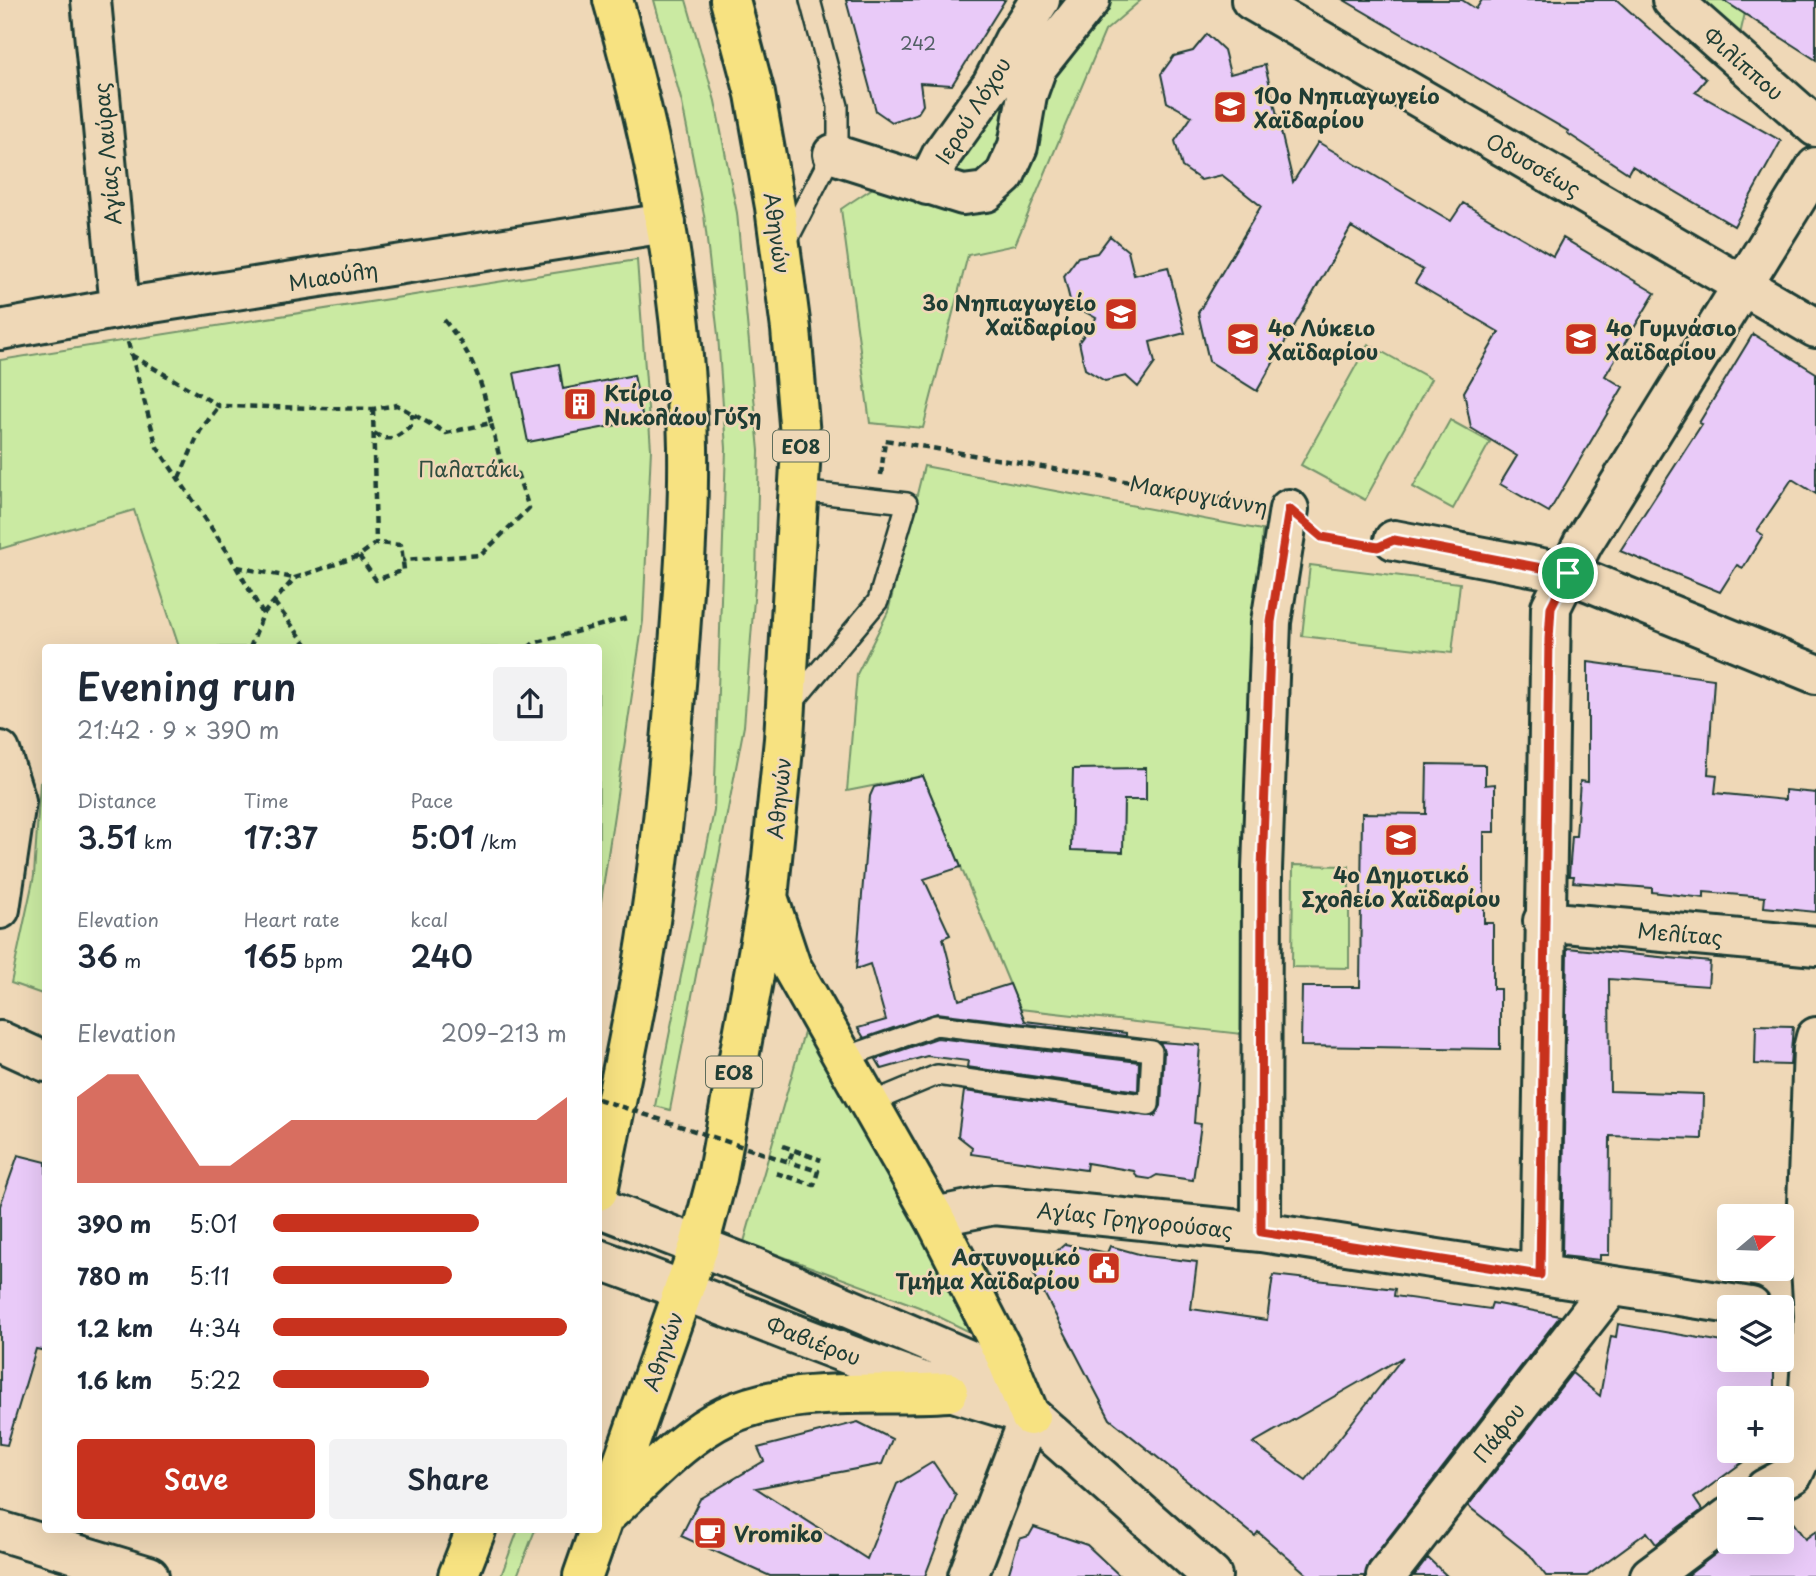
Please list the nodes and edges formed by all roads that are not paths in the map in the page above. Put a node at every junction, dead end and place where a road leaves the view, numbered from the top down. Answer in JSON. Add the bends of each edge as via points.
{"nodes":[{"id":1,"x":91,"y":0,"type":"edge"},
{"id":2,"x":613,"y":0,"type":"edge"},
{"id":3,"x":730,"y":0,"type":"edge"},
{"id":4,"x":810,"y":0,"type":"edge"},
{"id":5,"x":1040,"y":0,"type":"edge"},
{"id":6,"x":1090,"y":0,"type":"edge"},
{"id":7,"x":1251,"y":0,"type":"edge"},
{"id":8,"x":1672,"y":0,"type":"edge"},
{"id":9,"x":1009,"y":89,"type":"junction"},
{"id":10,"x":1816,"y":127,"type":"edge"},
{"id":11,"x":833,"y":155,"type":"junction"},
{"id":12,"x":1816,"y":167,"type":"edge"},
{"id":13,"x":927,"y":185,"type":"junction"},
{"id":14,"x":666,"y":223,"type":"junction"},
{"id":15,"x":781,"y":253,"type":"junction"},
{"id":16,"x":1742,"y":284,"type":"junction"},
{"id":17,"x":120,"y":308,"type":"junction"},
{"id":18,"x":1816,"y":328,"type":"edge"},
{"id":19,"x":0,"y":330,"type":"edge"},
{"id":20,"x":799,"y":491,"type":"junction"},
{"id":21,"x":1289,"y":509,"type":"road end"},
{"id":22,"x":1394,"y":540,"type":"road end"},
{"id":23,"x":1568,"y":573,"type":"junction"},
{"id":24,"x":1816,"y":674,"type":"edge"},
{"id":25,"x":786,"y":710,"type":"junction"},
{"id":26,"x":0,"y":751,"type":"edge"},
{"id":27,"x":768,"y":898,"type":"junction"},
{"id":28,"x":0,"y":909,"type":"edge"},
{"id":29,"x":1543,"y":921,"type":"junction"},
{"id":30,"x":1816,"y":946,"type":"edge"},
{"id":31,"x":643,"y":964,"type":"junction"},
{"id":32,"x":1816,"y":1037,"type":"edge"},
{"id":33,"x":0,"y":1038,"type":"edge"},
{"id":34,"x":42,"y":1042,"type":"edge"},
{"id":35,"x":602,"y":1045,"type":"edge"},
{"id":36,"x":843,"y":1058,"type":"junction"},
{"id":37,"x":42,"y":1060,"type":"edge"},
{"id":38,"x":870,"y":1102,"type":"junction"},
{"id":39,"x":602,"y":1171,"type":"edge"},
{"id":40,"x":602,"y":1209,"type":"edge"},
{"id":41,"x":934,"y":1217,"type":"junction"},
{"id":42,"x":1261,"y":1232,"type":"junction"},
{"id":43,"x":699,"y":1246,"type":"junction"},
{"id":44,"x":602,"y":1260,"type":"edge"},
{"id":45,"x":1540,"y":1275,"type":"junction"},
{"id":46,"x":1610,"y":1288,"type":"junction"},
{"id":47,"x":684,"y":1289,"type":"junction"},
{"id":48,"x":1717,"y":1302,"type":"edge"},
{"id":49,"x":1804,"y":1315,"type":"edge"},
{"id":50,"x":948,"y":1392,"type":"junction"},
{"id":51,"x":1031,"y":1416,"type":"junction"},
{"id":52,"x":1794,"y":1480,"type":"edge"},
{"id":53,"x":605,"y":1517,"type":"junction"},
{"id":54,"x":602,"y":1525,"type":"edge"},
{"id":55,"x":1717,"y":1526,"type":"edge"},
{"id":56,"x":0,"y":1531,"type":"edge"},
{"id":57,"x":475,"y":1533,"type":"edge"},
{"id":58,"x":599,"y":1533,"type":"edge"},
{"id":59,"x":149,"y":1576,"type":"edge"},
{"id":60,"x":458,"y":1576,"type":"edge"},
{"id":61,"x":583,"y":1576,"type":"edge"},
{"id":62,"x":968,"y":1576,"type":"edge"},
{"id":63,"x":1212,"y":1576,"type":"edge"},
{"id":64,"x":1386,"y":1576,"type":"edge"},
{"id":65,"x":1650,"y":1576,"type":"edge"}],
"edges":[{"from":1,"to":17,"type":"street","name":"Αγίας Λαύρας"},
{"from":2,"to":14,"type":"highway","via":[[644,110]]},
{"from":3,"to":15,"type":"highway","name":"Αθηνών","number":"ΕΟ8","via":[[755,94]]},
{"from":4,"to":11,"type":"lane","via":[[838,106],[838,142]]},
{"from":5,"to":9,"type":"street","name":"Ιερού Λόχου","via":[[1014,40]]},
{"from":6,"to":9,"type":"street","via":[[1037,67]]},
{"from":7,"to":16,"type":"street","name":"Οδυσσέως"},
{"from":8,"to":10,"type":"street","name":"Φιλίππου"},
{"from":9,"to":13,"type":"street","name":"Ιερού Λόχου","via":[[942,154]]},
{"from":9,"to":13,"type":"street","via":[[1018,146],[1005,175],[986,192],[962,195]]},
{"from":11,"to":13,"type":"street"},
{"from":11,"to":15,"type":"lane","via":[[806,198]]},
{"from":12,"to":16,"type":"street"},
{"from":14,"to":17,"type":"street","name":"Μιαούλη"},
{"from":14,"to":31,"type":"highway","via":[[688,447],[673,727]]},
{"from":15,"to":20,"type":"highway","name":"Αθηνών","number":"ΕΟ8","via":[[801,448]]},
{"from":16,"to":18,"type":"street","name":"Οδυσσέως"},
{"from":16,"to":23,"type":"street"},
{"from":17,"to":19,"type":"street","name":"Μιαούλη"},
{"from":20,"to":25,"type":"highway","name":"Αθηνών","number":"ΕΟ8"},
{"from":20,"to":25,"type":"lane","via":[[907,503],[878,601]]},
{"from":21,"to":42,"type":"street","via":[[1271,622],[1262,869]]},
{"from":22,"to":23,"type":"street"},
{"from":23,"to":24,"type":"street"},
{"from":23,"to":29,"type":"street","via":[[1551,607]]},
{"from":25,"to":27,"type":"highway","name":"Αθηνών","number":"ΕΟ8"},
{"from":26,"to":28,"type":"street","via":[[16,801]]},
{"from":27,"to":36,"type":"highway","via":[[791,966]]},
{"from":27,"to":43,"type":"highway","name":"Αθηνών","number":"ΕΟ8","via":[[717,1178]]},
{"from":29,"to":30,"type":"street","name":"Μελίτας"},
{"from":29,"to":45,"type":"street"},
{"from":31,"to":35,"type":"highway"},
{"from":31,"to":39,"type":"highway"},
{"from":32,"to":49,"type":"street"},
{"from":33,"to":34,"type":"street"},
{"from":33,"to":37,"type":"street"},
{"from":36,"to":38,"type":"highway"},
{"from":36,"to":38,"type":"lane","via":[[936,1025],[1153,1051],[1149,1105],[937,1075]]},
{"from":38,"to":41,"type":"highway"},
{"from":40,"to":43,"type":"street","name":"Φαβιέρου"},
{"from":41,"to":42,"type":"street","name":"Αγίας Γρηγορούσας","via":[[993,1205]]},
{"from":41,"to":51,"type":"highway"},
{"from":42,"to":45,"type":"street","name":"Αγίας Γρηγορούσας"},
{"from":43,"to":47,"type":"highway","name":"Αθηνών","number":"ΕΟ8"},
{"from":43,"to":51,"type":"street","name":"Φαβιέρου","via":[[967,1359]]},
{"from":44,"to":47,"type":"street","name":"Φαβιέρου"},
{"from":45,"to":46,"type":"street","name":"Αγίας Γρηγορούσας"},
{"from":46,"to":48,"type":"street","name":"Αγίας Γρηγορούσας"},
{"from":46,"to":64,"type":"street","name":"Πάφου"},
{"from":47,"to":50,"type":"street","name":"Φαβιέρου"},
{"from":47,"to":53,"type":"highway","name":"Αθηνών","number":"ΕΟ8"},
{"from":49,"to":52,"type":"street","via":[[1804,1448]]},
{"from":50,"to":51,"type":"street","name":"Φαβιέρου"},
{"from":50,"to":53,"type":"highway","via":[[822,1395],[776,1401],[725,1416],[684,1445]]},
{"from":51,"to":62,"type":"street"},
{"from":51,"to":63,"type":"street","name":"Φαβιέρου"},
{"from":53,"to":54,"type":"highway","name":"Αθηνών","number":"ΕΟ8"},
{"from":55,"to":65,"type":"street"},
{"from":56,"to":59,"type":"street"},
{"from":57,"to":60,"type":"highway"},
{"from":58,"to":61,"type":"highway","name":"Αθηνών","number":"ΕΟ8"}]}
